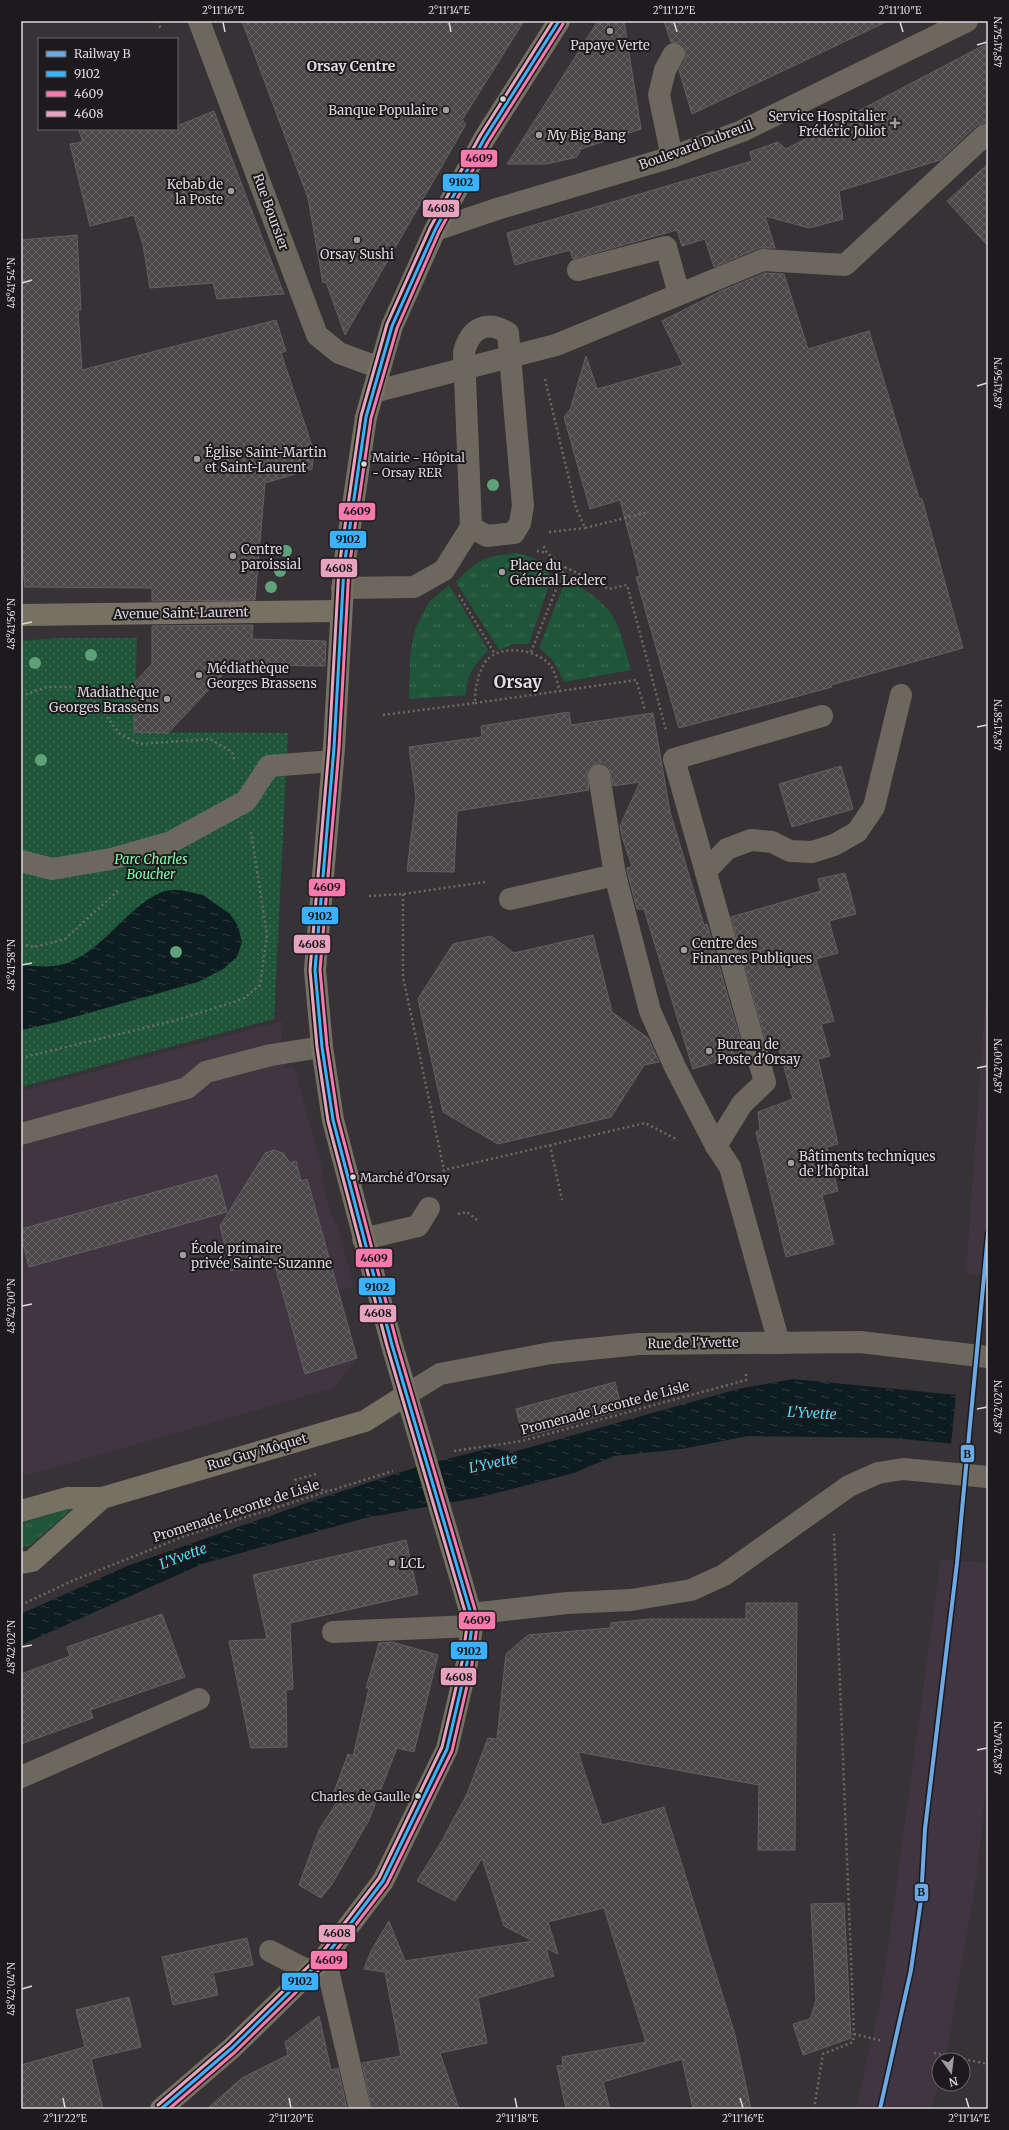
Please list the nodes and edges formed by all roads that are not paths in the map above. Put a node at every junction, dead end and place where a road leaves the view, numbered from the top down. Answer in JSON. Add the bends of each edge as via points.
{"nodes":[{"id":1,"x":199,"y":21,"type":"edge"},
{"id":2,"x":559,"y":21,"type":"edge"},
{"id":3,"x":967,"y":21,"type":"edge"},
{"id":4,"x":674,"y":54,"type":"dead end"},
{"id":5,"x":985,"y":135,"type":"dead end"},
{"id":6,"x":672,"y":157,"type":"junction"},
{"id":7,"x":436,"y":230,"type":"junction"},
{"id":8,"x":578,"y":270,"type":"dead end"},
{"id":9,"x":679,"y":294,"type":"junction"},
{"id":10,"x":510,"y":356,"type":"junction"},
{"id":11,"x":380,"y":368,"type":"junction"},
{"id":12,"x":464,"y":368,"type":"junction"},
{"id":13,"x":373,"y":392,"type":"junction"},
{"id":14,"x":471,"y":527,"type":"junction"},
{"id":15,"x":342,"y":588,"type":"junction"},
{"id":16,"x":341,"y":611,"type":"junction"},
{"id":17,"x":21,"y":615,"type":"edge"},
{"id":18,"x":901,"y":695,"type":"dead end"},
{"id":19,"x":822,"y":716,"type":"dead end"},
{"id":20,"x":333,"y":761,"type":"junction"},
{"id":21,"x":599,"y":775,"type":"dead end"},
{"id":22,"x":21,"y":861,"type":"edge"},
{"id":23,"x":706,"y":871,"type":"junction"},
{"id":24,"x":615,"y":875,"type":"junction"},
{"id":25,"x":510,"y":899,"type":"road end"},
{"id":26,"x":322,"y":1047,"type":"junction"},
{"id":27,"x":21,"y":1134,"type":"edge"},
{"id":28,"x":716,"y":1146,"type":"junction"},
{"id":29,"x":430,"y":1208,"type":"road end"},
{"id":30,"x":363,"y":1239,"type":"junction"},
{"id":31,"x":779,"y":1343,"type":"junction"},
{"id":32,"x":988,"y":1357,"type":"edge"},
{"id":33,"x":406,"y":1395,"type":"junction"},
{"id":34,"x":988,"y":1477,"type":"edge"},
{"id":35,"x":102,"y":1498,"type":"junction"},
{"id":36,"x":21,"y":1511,"type":"edge"},
{"id":37,"x":21,"y":1564,"type":"edge"},
{"id":38,"x":471,"y":1620,"type":"junction"},
{"id":39,"x":333,"y":1632,"type":"dead end"},
{"id":40,"x":199,"y":1699,"type":"dead end"},
{"id":41,"x":21,"y":1777,"type":"edge"},
{"id":42,"x":270,"y":1951,"type":"dead end"},
{"id":43,"x":317,"y":1964,"type":"junction"},
{"id":44,"x":161,"y":2109,"type":"edge"},
{"id":45,"x":360,"y":2109,"type":"edge"}],
"edges":[{"from":1,"to":11,"type":"street","name":"Rue Boursier","via":[[317,335],[339,353]]},
{"from":2,"to":7,"type":"main road","via":[[484,139]]},
{"from":3,"to":6,"type":"street","name":"Boulevard Dubreuil","via":[[742,131]]},
{"from":4,"to":6,"type":"street","via":[[665,70],[659,95]]},
{"from":5,"to":9,"type":"street","via":[[845,265],[763,260]]},
{"from":6,"to":7,"type":"street","name":"Boulevard Dubreuil","via":[[497,209]]},
{"from":7,"to":11,"type":"main road","via":[[392,326]]},
{"from":8,"to":9,"type":"street","via":[[666,247]]},
{"from":9,"to":10,"type":"street","via":[[556,345]]},
{"from":10,"to":12,"type":"street"},
{"from":10,"to":12,"type":"street","via":[[508,334],[499,328],[485,326],[475,331],[467,342]]},
{"from":10,"to":14,"type":"street","via":[[523,506],[520,523],[514,533],[487,536]]},
{"from":11,"to":13,"type":"main road"},
{"from":12,"to":13,"type":"street"},
{"from":12,"to":14,"type":"street"},
{"from":13,"to":15,"type":"main road","via":[[366,417]]},
{"from":14,"to":15,"type":"street","via":[[444,570],[414,587]]},
{"from":15,"to":16,"type":"main road"},
{"from":16,"to":17,"type":"main road","name":"Avenue Saint-Laurent"},
{"from":16,"to":20,"type":"main road"},
{"from":18,"to":23,"type":"street","via":[[874,807],[857,832],[834,845],[812,852],[790,851],[772,842],[751,840],[727,849]]},
{"from":19,"to":23,"type":"street","via":[[674,759]]},
{"from":20,"to":22,"type":"street","via":[[270,766],[246,802],[171,842],[111,859],[52,869]]},
{"from":20,"to":26,"type":"main road","via":[[315,970]]},
{"from":21,"to":24,"type":"street"},
{"from":23,"to":28,"type":"street","via":[[765,1082],[742,1104]]},
{"from":24,"to":25,"type":"street"},
{"from":24,"to":28,"type":"street","via":[[650,1011],[675,1067]]},
{"from":26,"to":27,"type":"street","via":[[271,1055],[206,1072],[187,1088]]},
{"from":26,"to":30,"type":"main road","via":[[333,1120]]},
{"from":28,"to":31,"type":"street","via":[[730,1167]]},
{"from":29,"to":30,"type":"street","via":[[418,1226]]},
{"from":30,"to":33,"type":"main road"},
{"from":31,"to":32,"type":"street","name":"Rue de l'Yvette","via":[[860,1342]]},
{"from":31,"to":33,"type":"street","name":"Rue de l'Yvette","via":[[639,1344],[551,1353],[440,1374]]},
{"from":33,"to":35,"type":"main road","name":"Rue Guy Môquet","via":[[365,1421]]},
{"from":33,"to":38,"type":"main road","via":[[446,1526]]},
{"from":34,"to":38,"type":"street","via":[[903,1469],[878,1473],[849,1486],[724,1575],[691,1590],[631,1600],[567,1603]]},
{"from":35,"to":36,"type":"main road","name":"Rue Guy Môquet","via":[[67,1498]]},
{"from":35,"to":37,"type":"main road","name":"Rue Guy Môquet","via":[[32,1561]]},
{"from":38,"to":39,"type":"street"},
{"from":38,"to":43,"type":"main road","via":[[464,1681],[447,1749],[383,1881]]},
{"from":40,"to":41,"type":"street"},
{"from":42,"to":43,"type":"street"},
{"from":43,"to":44,"type":"main road","via":[[232,2048]]},
{"from":43,"to":45,"type":"street"}]}
